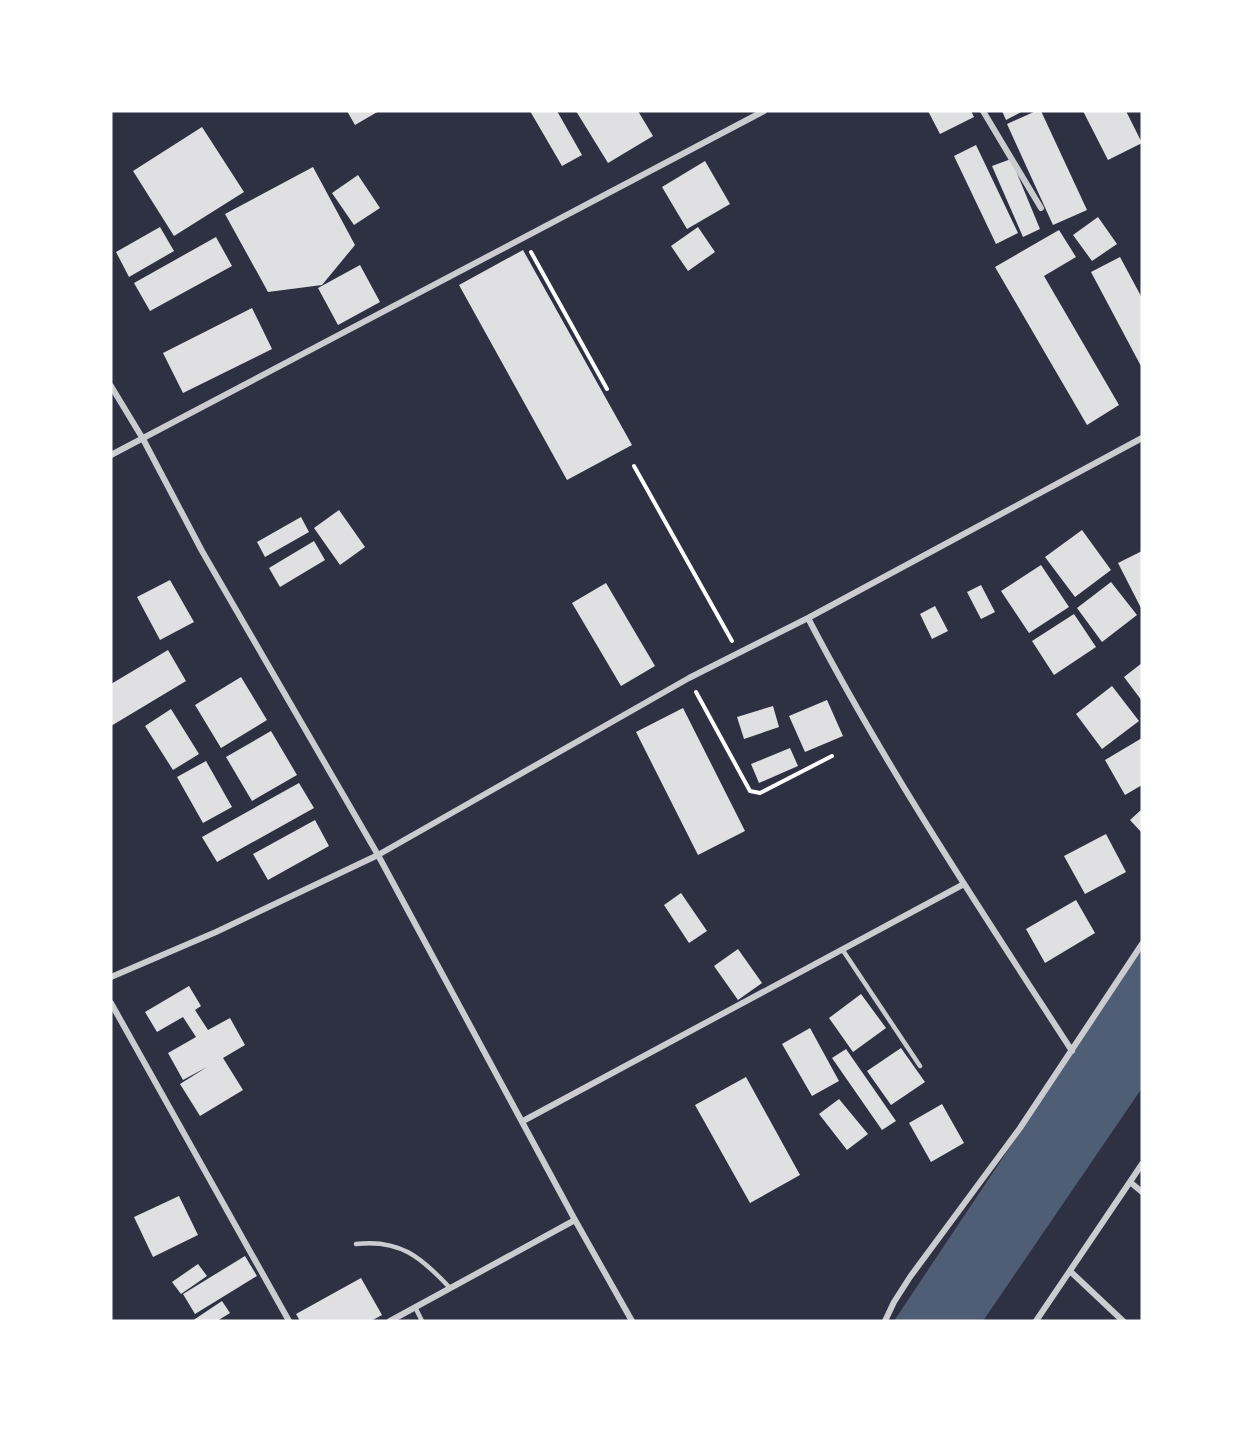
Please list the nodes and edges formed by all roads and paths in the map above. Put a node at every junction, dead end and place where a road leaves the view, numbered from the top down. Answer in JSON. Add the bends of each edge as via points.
{"nodes":[{"id":1,"x":764,"y":111,"type":"edge"},
{"id":2,"x":983,"y":111,"type":"edge"},
{"id":3,"x":1041,"y":208,"type":"dead end"},
{"id":4,"x":523,"y":238,"type":"junction"},
{"id":5,"x":111,"y":386,"type":"edge"},
{"id":6,"x":607,"y":389,"type":"dead end"},
{"id":7,"x":1142,"y":438,"type":"edge"},
{"id":8,"x":143,"y":439,"type":"junction"},
{"id":9,"x":111,"y":455,"type":"edge"},
{"id":10,"x":634,"y":466,"type":"dead end"},
{"id":11,"x":808,"y":618,"type":"junction"},
{"id":12,"x":738,"y":652,"type":"junction"},
{"id":13,"x":689,"y":678,"type":"junction"},
{"id":14,"x":832,"y":756,"type":"dead end"},
{"id":15,"x":378,"y":855,"type":"junction"},
{"id":16,"x":964,"y":884,"type":"junction"},
{"id":17,"x":1142,"y":944,"type":"edge"},
{"id":18,"x":842,"y":949,"type":"junction"},
{"id":19,"x":111,"y":977,"type":"edge"},
{"id":20,"x":111,"y":1003,"type":"edge"},
{"id":21,"x":1072,"y":1051,"type":"junction"},
{"id":22,"x":920,"y":1066,"type":"dead end"},
{"id":23,"x":523,"y":1121,"type":"junction"},
{"id":24,"x":1142,"y":1164,"type":"edge"},
{"id":25,"x":1130,"y":1182,"type":"junction"},
{"id":26,"x":1142,"y":1192,"type":"edge"},
{"id":27,"x":575,"y":1220,"type":"junction"},
{"id":28,"x":356,"y":1244,"type":"dead end"},
{"id":29,"x":1070,"y":1271,"type":"junction"},
{"id":30,"x":450,"y":1288,"type":"junction"},
{"id":31,"x":415,"y":1307,"type":"junction"},
{"id":32,"x":289,"y":1321,"type":"edge"},
{"id":33,"x":390,"y":1321,"type":"edge"},
{"id":34,"x":422,"y":1321,"type":"edge"},
{"id":35,"x":632,"y":1321,"type":"edge"},
{"id":36,"x":885,"y":1321,"type":"edge"},
{"id":37,"x":1036,"y":1321,"type":"edge"},
{"id":38,"x":1123,"y":1321,"type":"edge"}],
"edges":[{"from":1,"to":4,"type":"street"},
{"from":2,"to":3,"type":"street"},
{"from":4,"to":6,"type":"path"},
{"from":4,"to":8,"type":"street"},
{"from":5,"to":8,"type":"street"},
{"from":7,"to":11,"type":"street"},
{"from":8,"to":9,"type":"street"},
{"from":8,"to":15,"type":"street","via":[[202,551]]},
{"from":10,"to":12,"type":"path"},
{"from":11,"to":12,"type":"street"},
{"from":11,"to":16,"type":"street","via":[[846,691]]},
{"from":12,"to":13,"type":"street"},
{"from":13,"to":14,"type":"path","via":[[750,791],[760,793]]},
{"from":13,"to":15,"type":"street"},
{"from":15,"to":19,"type":"street"},
{"from":15,"to":23,"type":"street"},
{"from":16,"to":18,"type":"street"},
{"from":16,"to":21,"type":"street"},
{"from":17,"to":21,"type":"street"},
{"from":18,"to":22,"type":"lane"},
{"from":18,"to":23,"type":"street"},
{"from":20,"to":32,"type":"street"},
{"from":21,"to":36,"type":"street","via":[[910,1277]]},
{"from":23,"to":27,"type":"street"},
{"from":24,"to":25,"type":"street"},
{"from":25,"to":26,"type":"street"},
{"from":25,"to":29,"type":"street"},
{"from":27,"to":30,"type":"street"},
{"from":27,"to":35,"type":"street"},
{"from":28,"to":30,"type":"lane","via":[[372,1242],[401,1248],[427,1263]]},
{"from":29,"to":37,"type":"street"},
{"from":29,"to":38,"type":"street"},
{"from":30,"to":31,"type":"street"},
{"from":31,"to":33,"type":"street"},
{"from":31,"to":34,"type":"lane"}]}
